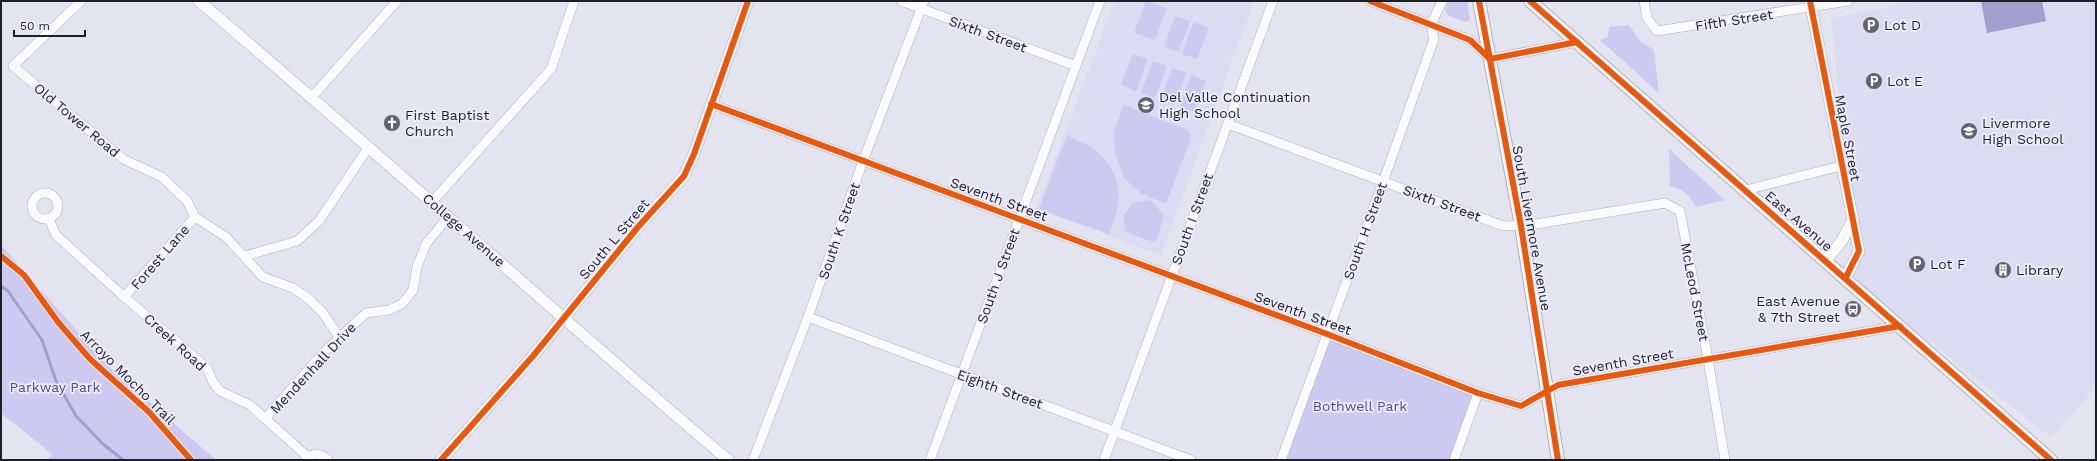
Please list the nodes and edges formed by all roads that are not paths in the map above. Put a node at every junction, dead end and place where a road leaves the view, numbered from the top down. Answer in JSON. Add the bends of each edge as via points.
{"nodes":[{"id":1,"x":81,"y":1,"type":"edge"},
{"id":2,"x":199,"y":1,"type":"edge"},
{"id":3,"x":397,"y":1,"type":"edge"},
{"id":4,"x":574,"y":1,"type":"edge"},
{"id":5,"x":748,"y":1,"type":"edge"},
{"id":6,"x":901,"y":1,"type":"edge"},
{"id":7,"x":1100,"y":1,"type":"edge"},
{"id":8,"x":1273,"y":1,"type":"edge"},
{"id":9,"x":1370,"y":1,"type":"edge"},
{"id":10,"x":1442,"y":1,"type":"edge"},
{"id":11,"x":1479,"y":1,"type":"edge"},
{"id":12,"x":1530,"y":1,"type":"edge"},
{"id":13,"x":1644,"y":1,"type":"edge"},
{"id":14,"x":1848,"y":1,"type":"edge"},
{"id":15,"x":1811,"y":4,"type":"edge"},
{"id":16,"x":923,"y":5,"type":"edge"},
{"id":17,"x":1431,"y":25,"type":"junction"},
{"id":18,"x":1577,"y":42,"type":"junction"},
{"id":19,"x":1490,"y":59,"type":"junction"},
{"id":20,"x":1076,"y":66,"type":"junction"},
{"id":21,"x":312,"y":97,"type":"junction"},
{"id":22,"x":711,"y":104,"type":"junction"},
{"id":23,"x":1228,"y":124,"type":"junction"},
{"id":24,"x":368,"y":148,"type":"junction"},
{"id":25,"x":863,"y":161,"type":"junction"},
{"id":26,"x":1841,"y":166,"type":"junction"},
{"id":27,"x":1383,"y":182,"type":"junction"},
{"id":28,"x":1746,"y":190,"type":"junction"},
{"id":29,"x":432,"y":202,"type":"junction"},
{"id":30,"x":1665,"y":203,"type":"joint"},
{"id":31,"x":195,"y":217,"type":"junction"},
{"id":32,"x":447,"y":218,"type":"junction"},
{"id":33,"x":1019,"y":218,"type":"junction"},
{"id":34,"x":49,"y":219,"type":"dead end"},
{"id":35,"x":1852,"y":222,"type":"junction"},
{"id":36,"x":1521,"y":226,"type":"junction"},
{"id":37,"x":245,"y":256,"type":"junction"},
{"id":38,"x":1826,"y":260,"type":"junction"},
{"id":39,"x":1171,"y":277,"type":"junction"},
{"id":40,"x":1846,"y":277,"type":"junction"},
{"id":41,"x":124,"y":297,"type":"junction"},
{"id":42,"x":808,"y":317,"type":"junction"},
{"id":43,"x":564,"y":318,"type":"junction"},
{"id":44,"x":1900,"y":326,"type":"junction"},
{"id":45,"x":1327,"y":334,"type":"junction"},
{"id":46,"x":339,"y":337,"type":"junction"},
{"id":47,"x":1708,"y":360,"type":"junction"},
{"id":48,"x":962,"y":374,"type":"junction"},
{"id":49,"x":1547,"y":392,"type":"junction"},
{"id":50,"x":1478,"y":393,"type":"junction"},
{"id":51,"x":265,"y":419,"type":"junction"},
{"id":52,"x":1114,"y":431,"type":"junction"},
{"id":53,"x":307,"y":459,"type":"edge"},
{"id":54,"x":328,"y":460,"type":"edge"},
{"id":55,"x":441,"y":460,"type":"edge"},
{"id":56,"x":728,"y":460,"type":"edge"},
{"id":57,"x":753,"y":460,"type":"edge"},
{"id":58,"x":930,"y":460,"type":"edge"},
{"id":59,"x":1104,"y":460,"type":"edge"},
{"id":60,"x":1191,"y":460,"type":"edge"},
{"id":61,"x":1281,"y":460,"type":"edge"},
{"id":62,"x":1454,"y":460,"type":"edge"},
{"id":63,"x":1558,"y":460,"type":"edge"},
{"id":64,"x":1724,"y":460,"type":"edge"},
{"id":65,"x":2051,"y":460,"type":"edge"}],
"edges":[{"from":1,"to":31,"type":"street","name":"Old Tower Road","via":[[12,66],[123,159],[162,177],[187,201]]},
{"from":2,"to":21,"type":"street","name":"College Avenue"},
{"from":3,"to":21,"type":"street"},
{"from":4,"to":29,"type":"street","via":[[551,69]]},
{"from":5,"to":22,"type":"street","name":"South L Street"},
{"from":6,"to":16,"type":"street","name":"Sixth Street"},
{"from":7,"to":20,"type":"street","name":"South J Street"},
{"from":8,"to":23,"type":"street","name":"South I Street"},
{"from":9,"to":17,"type":"street"},
{"from":10,"to":17,"type":"street","name":"South H Street"},
{"from":11,"to":19,"type":"main road","name":"South Livermore Avenue"},
{"from":12,"to":18,"type":"main road","name":"East Avenue"},
{"from":13,"to":15,"type":"street","name":"Fifth Street","via":[[1647,18],[1657,31]]},
{"from":14,"to":15,"type":"street","name":"Fifth Street"},
{"from":15,"to":26,"type":"street","name":"Maple Street"},
{"from":16,"to":20,"type":"street","name":"Sixth Street"},
{"from":16,"to":25,"type":"street","name":"South K Street"},
{"from":17,"to":19,"type":"street","via":[[1473,42]]},
{"from":17,"to":27,"type":"street","name":"South H Street","via":[[1434,39]]},
{"from":18,"to":19,"type":"street"},
{"from":18,"to":28,"type":"main road","name":"East Avenue"},
{"from":19,"to":36,"type":"main road","name":"South Livermore Avenue"},
{"from":20,"to":33,"type":"street","name":"South J Street"},
{"from":21,"to":24,"type":"street","name":"College Avenue"},
{"from":22,"to":25,"type":"street","name":"Seventh Street"},
{"from":22,"to":43,"type":"street","name":"South L Street","via":[[684,176],[638,227]]},
{"from":23,"to":27,"type":"street","name":"Sixth Street"},
{"from":23,"to":39,"type":"street","name":"South I Street"},
{"from":24,"to":29,"type":"street","name":"College Avenue"},
{"from":24,"to":37,"type":"street","via":[[319,221],[297,241]]},
{"from":25,"to":33,"type":"street","name":"Seventh Street"},
{"from":25,"to":42,"type":"street","name":"South K Street"},
{"from":26,"to":28,"type":"street"},
{"from":26,"to":35,"type":"street","name":"Maple Street"},
{"from":27,"to":36,"type":"street","name":"Sixth Street","via":[[1503,226]]},
{"from":27,"to":45,"type":"street","name":"South H Street"},
{"from":28,"to":38,"type":"main road","name":"East Avenue"},
{"from":29,"to":32,"type":"street","name":"College Avenue"},
{"from":30,"to":36,"type":"street","name":"Sixth Street"},
{"from":30,"to":47,"type":"street","name":"McLeod Street","via":[[1680,212]]},
{"from":31,"to":37,"type":"street","name":"Old Tower Road","via":[[226,237]]},
{"from":31,"to":41,"type":"street","name":"Forest Lane"},
{"from":32,"to":43,"type":"street","name":"College Avenue"},
{"from":32,"to":46,"type":"street","name":"Mendenhall Drive","via":[[426,244],[417,267],[413,290],[405,301],[390,310],[366,313]]},
{"from":33,"to":39,"type":"street","name":"Seventh Street"},
{"from":33,"to":48,"type":"street","name":"South J Street"},
{"from":34,"to":41,"type":"street","name":"Creek Road","via":[[56,235]]},
{"from":35,"to":38,"type":"street","via":[[1841,242]]},
{"from":35,"to":40,"type":"street","name":"Maple Street","via":[[1859,251]]},
{"from":36,"to":49,"type":"main road","name":"South Livermore Avenue"},
{"from":37,"to":46,"type":"street","name":"Old Tower Road","via":[[263,277],[293,288],[309,299],[323,313]]},
{"from":38,"to":40,"type":"main road","name":"East Avenue"},
{"from":39,"to":45,"type":"street","name":"Seventh Street"},
{"from":39,"to":52,"type":"street","name":"South I Street"},
{"from":40,"to":44,"type":"main road","name":"East Avenue"},
{"from":41,"to":51,"type":"street","name":"Creek Road","via":[[207,368],[220,390],[250,405]]},
{"from":42,"to":48,"type":"street","name":"Eighth Street"},
{"from":42,"to":57,"type":"street","name":"South K Street"},
{"from":43,"to":55,"type":"street","name":"South L Street"},
{"from":43,"to":56,"type":"street","name":"College Avenue"},
{"from":44,"to":47,"type":"street","name":"Seventh Street"},
{"from":44,"to":65,"type":"main road","name":"East Avenue"},
{"from":45,"to":50,"type":"street","name":"Seventh Street"},
{"from":45,"to":61,"type":"street","name":"South H Street"},
{"from":46,"to":51,"type":"street","name":"Mendenhall Drive"},
{"from":47,"to":49,"type":"street","name":"Seventh Street","via":[[1558,385]]},
{"from":47,"to":64,"type":"street","name":"McLeod Street"},
{"from":48,"to":52,"type":"street","name":"Eighth Street"},
{"from":48,"to":58,"type":"street","name":"South J Street"},
{"from":49,"to":50,"type":"street","name":"Seventh Street","via":[[1521,406]]},
{"from":49,"to":63,"type":"main road","name":"South Livermore Avenue"},
{"from":50,"to":62,"type":"street"},
{"from":51,"to":53,"type":"street","name":"Creek Road"},
{"from":52,"to":59,"type":"street","name":"South I Street"},
{"from":52,"to":60,"type":"street","name":"Eighth Street"},
{"from":53,"to":54,"type":"street","name":"Creek Road","via":[[320,454]]}]}
